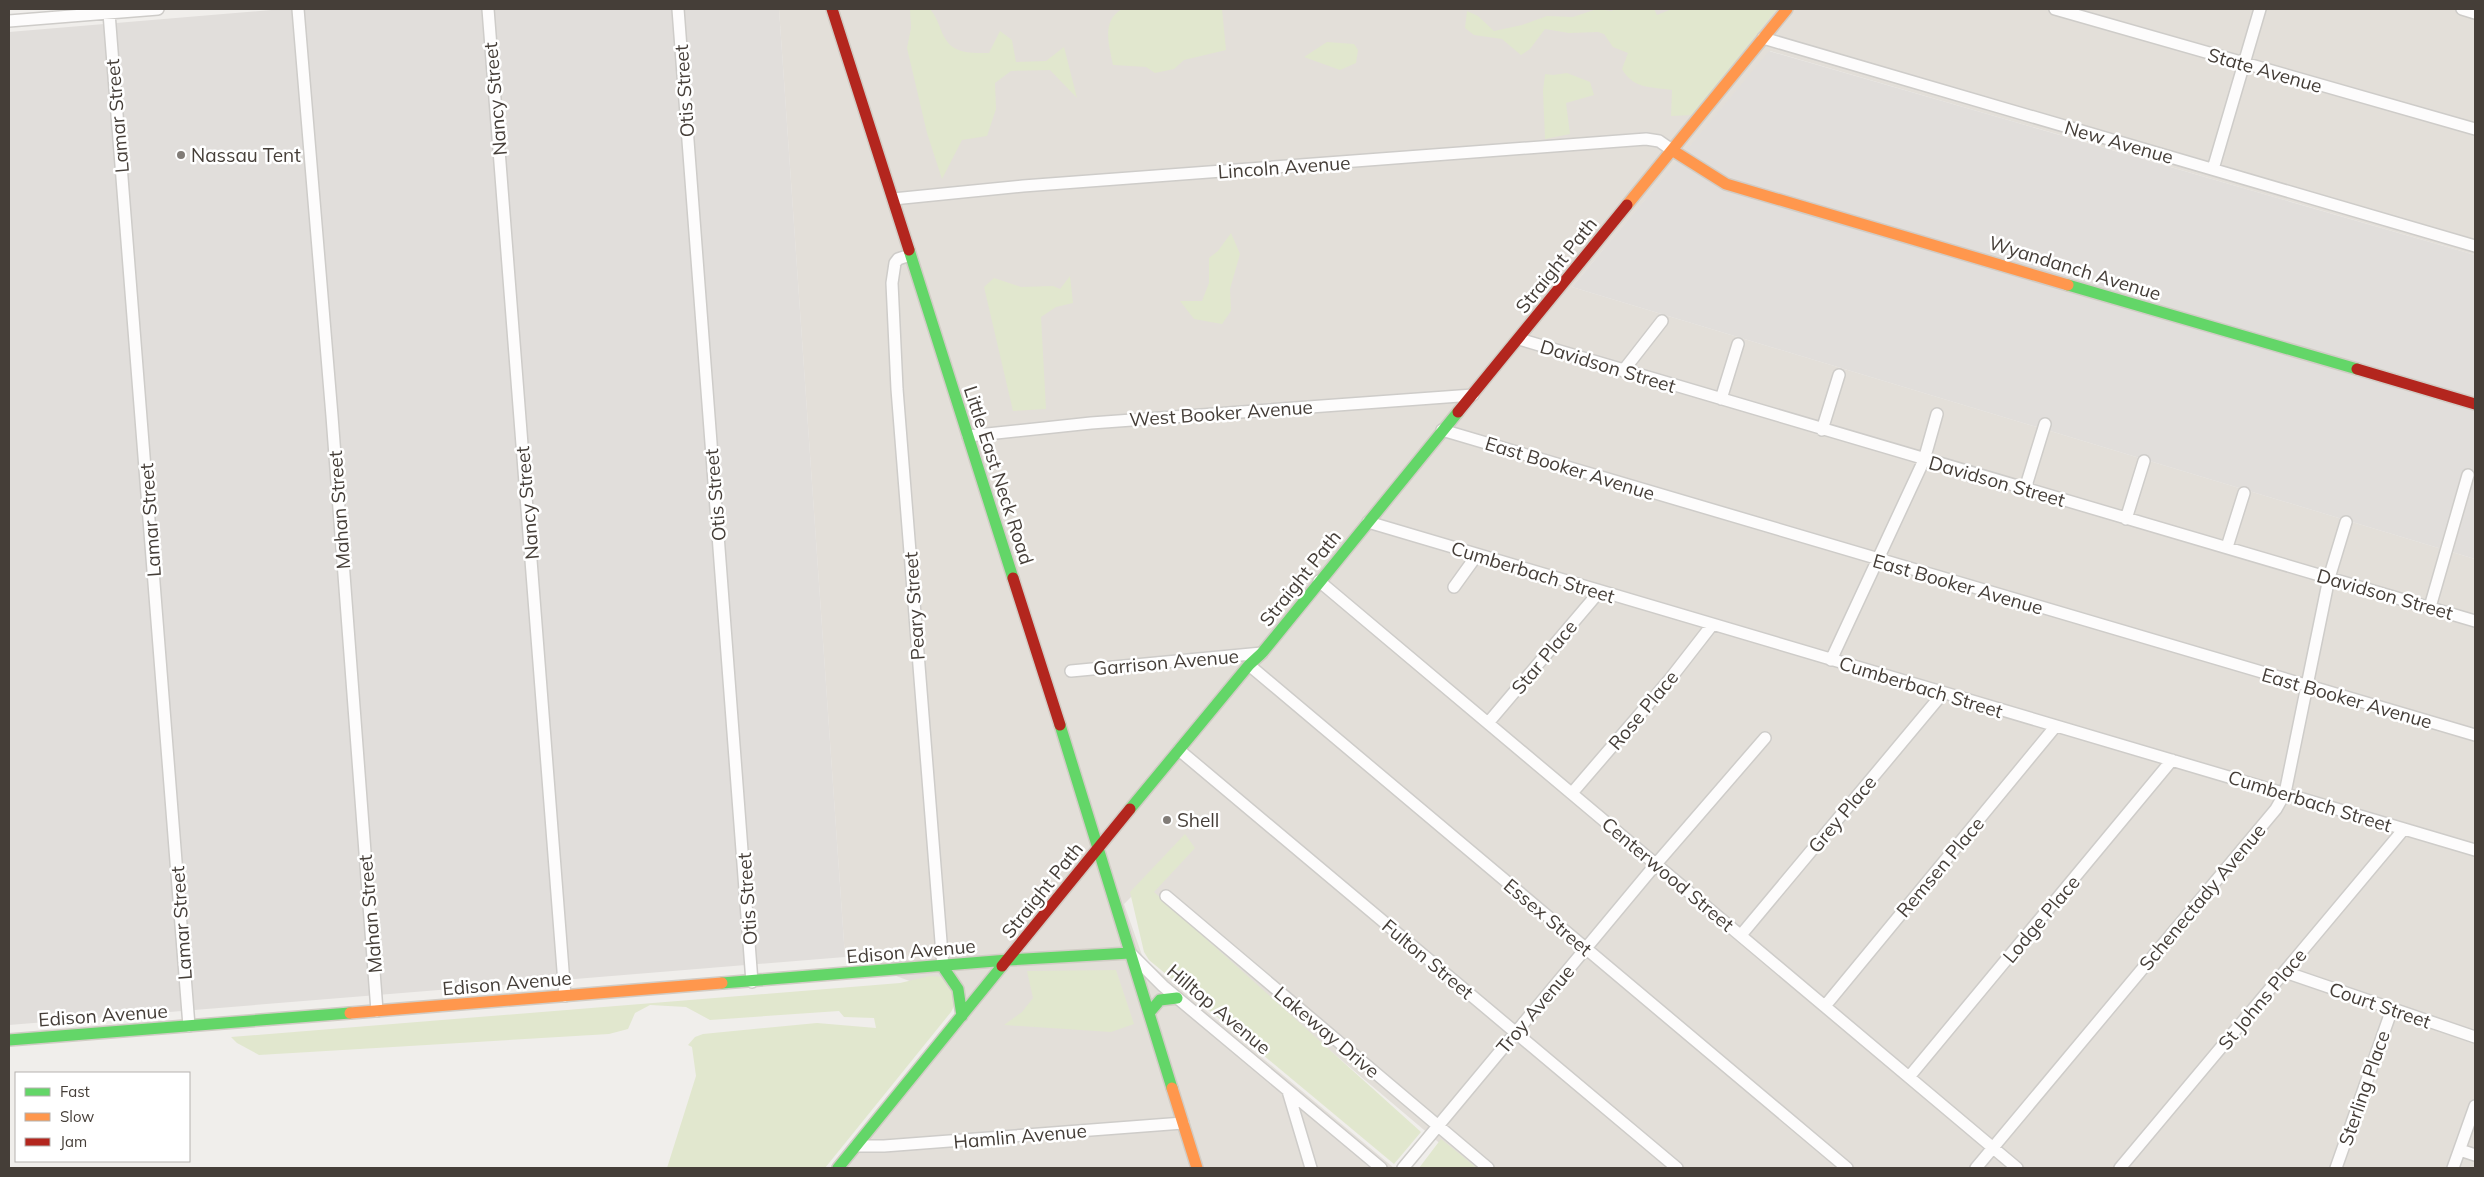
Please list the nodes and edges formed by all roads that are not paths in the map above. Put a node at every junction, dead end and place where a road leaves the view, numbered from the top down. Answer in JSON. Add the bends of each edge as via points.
{"nodes":[{"id":1,"x":158,"y":9,"type":"edge"},
{"id":2,"x":298,"y":9,"type":"edge"},
{"id":3,"x":488,"y":9,"type":"edge"},
{"id":4,"x":678,"y":9,"type":"edge"},
{"id":5,"x":832,"y":9,"type":"edge"},
{"id":6,"x":1787,"y":9,"type":"edge"},
{"id":7,"x":2055,"y":9,"type":"edge"},
{"id":8,"x":2260,"y":9,"type":"edge"},
{"id":9,"x":2462,"y":9,"type":"edge"},
{"id":10,"x":109,"y":13,"type":"junction"},
{"id":11,"x":2475,"y":13,"type":"edge"},
{"id":12,"x":9,"y":21,"type":"edge"},
{"id":13,"x":1763,"y":38,"type":"junction"},
{"id":14,"x":2244,"y":64,"type":"junction"},
{"id":15,"x":2475,"y":130,"type":"edge"},
{"id":16,"x":1672,"y":150,"type":"junction"},
{"id":17,"x":2213,"y":169,"type":"junction"},
{"id":18,"x":893,"y":199,"type":"junction"},
{"id":19,"x":2475,"y":246,"type":"edge"},
{"id":20,"x":910,"y":255,"type":"junction"},
{"id":21,"x":1662,"y":321,"type":"dead end"},
{"id":22,"x":1519,"y":339,"type":"junction"},
{"id":23,"x":1738,"y":344,"type":"dead end"},
{"id":24,"x":1623,"y":371,"type":"junction"},
{"id":25,"x":1839,"y":375,"type":"dead end"},
{"id":26,"x":1474,"y":395,"type":"junction"},
{"id":27,"x":1721,"y":399,"type":"junction"},
{"id":28,"x":2475,"y":404,"type":"edge"},
{"id":29,"x":1937,"y":414,"type":"dead end"},
{"id":30,"x":2045,"y":424,"type":"dead end"},
{"id":31,"x":1442,"y":430,"type":"junction"},
{"id":32,"x":1822,"y":430,"type":"junction"},
{"id":33,"x":968,"y":436,"type":"junction"},
{"id":34,"x":1924,"y":460,"type":"junction"},
{"id":35,"x":2144,"y":461,"type":"dead end"},
{"id":36,"x":2468,"y":475,"type":"dead end"},
{"id":37,"x":2025,"y":489,"type":"junction"},
{"id":38,"x":2244,"y":493,"type":"dead end"},
{"id":39,"x":2126,"y":518,"type":"junction"},
{"id":40,"x":1368,"y":522,"type":"junction"},
{"id":41,"x":2346,"y":522,"type":"dead end"},
{"id":42,"x":2227,"y":547,"type":"junction"},
{"id":43,"x":1477,"y":555,"type":"junction"},
{"id":44,"x":1877,"y":560,"type":"junction"},
{"id":45,"x":2329,"y":578,"type":"junction"},
{"id":46,"x":1319,"y":581,"type":"junction"},
{"id":47,"x":1454,"y":587,"type":"dead end"},
{"id":48,"x":1599,"y":592,"type":"junction"},
{"id":49,"x":2430,"y":607,"type":"junction"},
{"id":50,"x":2475,"y":621,"type":"edge"},
{"id":51,"x":1712,"y":624,"type":"junction"},
{"id":52,"x":1262,"y":654,"type":"junction"},
{"id":53,"x":1831,"y":660,"type":"junction"},
{"id":54,"x":1249,"y":665,"type":"junction"},
{"id":55,"x":1071,"y":671,"type":"dead end"},
{"id":56,"x":2305,"y":686,"type":"junction"},
{"id":57,"x":1943,"y":693,"type":"junction"},
{"id":58,"x":1488,"y":723,"type":"junction"},
{"id":59,"x":2056,"y":727,"type":"junction"},
{"id":60,"x":2475,"y":735,"type":"edge"},
{"id":61,"x":1765,"y":738,"type":"dead end"},
{"id":62,"x":1179,"y":750,"type":"junction"},
{"id":63,"x":2172,"y":760,"type":"junction"},
{"id":64,"x":1572,"y":793,"type":"junction"},
{"id":65,"x":2285,"y":794,"type":"junction"},
{"id":66,"x":2404,"y":829,"type":"junction"},
{"id":67,"x":1099,"y":847,"type":"junction"},
{"id":68,"x":2475,"y":850,"type":"edge"},
{"id":69,"x":1656,"y":864,"type":"junction"},
{"id":70,"x":1166,"y":896,"type":"dead end"},
{"id":71,"x":1741,"y":935,"type":"junction"},
{"id":72,"x":1586,"y":949,"type":"junction"},
{"id":73,"x":1130,"y":953,"type":"junction"},
{"id":74,"x":1008,"y":960,"type":"junction"},
{"id":75,"x":943,"y":966,"type":"junction"},
{"id":76,"x":2284,"y":972,"type":"junction"},
{"id":77,"x":752,"y":982,"type":"junction"},
{"id":78,"x":565,"y":996,"type":"junction"},
{"id":79,"x":1176,"y":998,"type":"junction"},
{"id":80,"x":1825,"y":1006,"type":"junction"},
{"id":81,"x":2392,"y":1009,"type":"junction"},
{"id":82,"x":377,"y":1011,"type":"junction"},
{"id":83,"x":1150,"y":1013,"type":"junction"},
{"id":84,"x":962,"y":1016,"type":"junction"},
{"id":85,"x":189,"y":1026,"type":"junction"},
{"id":86,"x":1515,"y":1032,"type":"junction"},
{"id":87,"x":2475,"y":1037,"type":"edge"},
{"id":88,"x":9,"y":1040,"type":"edge"},
{"id":89,"x":1909,"y":1077,"type":"junction"},
{"id":90,"x":1288,"y":1090,"type":"junction"},
{"id":91,"x":2475,"y":1106,"type":"edge"},
{"id":92,"x":1183,"y":1123,"type":"junction"},
{"id":93,"x":1438,"y":1125,"type":"junction"},
{"id":94,"x":856,"y":1146,"type":"junction"},
{"id":95,"x":1992,"y":1148,"type":"junction"},
{"id":96,"x":2460,"y":1150,"type":"junction"},
{"id":97,"x":2475,"y":1155,"type":"edge"},
{"id":98,"x":838,"y":1168,"type":"edge"},
{"id":99,"x":1197,"y":1168,"type":"edge"},
{"id":100,"x":1311,"y":1168,"type":"edge"},
{"id":101,"x":1381,"y":1168,"type":"edge"},
{"id":102,"x":1403,"y":1168,"type":"edge"},
{"id":103,"x":1488,"y":1168,"type":"edge"},
{"id":104,"x":1677,"y":1168,"type":"edge"},
{"id":105,"x":1848,"y":1168,"type":"edge"},
{"id":106,"x":1976,"y":1168,"type":"edge"},
{"id":107,"x":2017,"y":1168,"type":"edge"},
{"id":108,"x":2120,"y":1168,"type":"edge"},
{"id":109,"x":2336,"y":1168,"type":"edge"},
{"id":110,"x":2454,"y":1168,"type":"edge"}],
"edges":[{"from":1,"to":10,"type":"street"},
{"from":2,"to":82,"type":"street","name":"Mahan Street"},
{"from":3,"to":78,"type":"street","name":"Nancy Street"},
{"from":4,"to":77,"type":"street","name":"Otis Street"},
{"from":5,"to":18,"type":"main road","name":"Little East Neck Road"},
{"from":6,"to":13,"type":"main road","name":"Straight Path"},
{"from":7,"to":14,"type":"street","name":"State Avenue"},
{"from":8,"to":14,"type":"street"},
{"from":9,"to":11,"type":"street"},
{"from":10,"to":12,"type":"street"},
{"from":10,"to":85,"type":"street","name":"Lamar Street"},
{"from":13,"to":16,"type":"main road","name":"Straight Path"},
{"from":13,"to":17,"type":"street","name":"New Avenue"},
{"from":14,"to":15,"type":"street","name":"State Avenue"},
{"from":14,"to":17,"type":"street"},
{"from":16,"to":18,"type":"street","name":"Lincoln Avenue","via":[[1659,141],[1646,139]]},
{"from":16,"to":22,"type":"main road","name":"Straight Path"},
{"from":16,"to":28,"type":"main road","name":"Wyandanch Avenue","via":[[1726,184]]},
{"from":17,"to":19,"type":"street","name":"New Avenue"},
{"from":18,"to":20,"type":"main road","name":"Little East Neck Road"},
{"from":20,"to":33,"type":"main road","name":"Little East Neck Road"},
{"from":20,"to":75,"type":"street","name":"Peary Street","via":[[895,263],[892,282]]},
{"from":21,"to":24,"type":"street"},
{"from":22,"to":24,"type":"street","name":"Davidson Street"},
{"from":22,"to":26,"type":"main road","name":"Straight Path"},
{"from":23,"to":27,"type":"street"},
{"from":24,"to":27,"type":"street","name":"Davidson Street"},
{"from":25,"to":32,"type":"street"},
{"from":26,"to":31,"type":"main road","name":"Straight Path"},
{"from":26,"to":33,"type":"street","name":"West Booker Avenue","via":[[1091,423]]},
{"from":27,"to":32,"type":"street","name":"Davidson Street"},
{"from":29,"to":34,"type":"street"},
{"from":30,"to":37,"type":"street"},
{"from":31,"to":40,"type":"main road","name":"Straight Path"},
{"from":31,"to":44,"type":"street","name":"East Booker Avenue"},
{"from":32,"to":34,"type":"street","name":"Davidson Street"},
{"from":33,"to":67,"type":"main road","name":"Little East Neck Road"},
{"from":34,"to":37,"type":"street","name":"Davidson Street"},
{"from":34,"to":44,"type":"street"},
{"from":35,"to":39,"type":"street"},
{"from":36,"to":49,"type":"street"},
{"from":37,"to":39,"type":"street","name":"Davidson Street"},
{"from":38,"to":42,"type":"street"},
{"from":39,"to":42,"type":"street","name":"Davidson Street"},
{"from":40,"to":43,"type":"street","name":"Cumberbach Street"},
{"from":40,"to":46,"type":"main road","name":"Straight Path"},
{"from":41,"to":45,"type":"street","name":"Schenectady Avenue"},
{"from":42,"to":45,"type":"street","name":"Davidson Street"},
{"from":43,"to":47,"type":"street"},
{"from":43,"to":48,"type":"street","name":"Cumberbach Street"},
{"from":44,"to":53,"type":"street"},
{"from":44,"to":56,"type":"street","name":"East Booker Avenue"},
{"from":45,"to":49,"type":"street","name":"Davidson Street"},
{"from":45,"to":56,"type":"street","name":"Schenectady Avenue"},
{"from":46,"to":52,"type":"main road","name":"Straight Path"},
{"from":46,"to":58,"type":"street","name":"Centerwood Street"},
{"from":48,"to":51,"type":"street","name":"Cumberbach Street"},
{"from":48,"to":58,"type":"street","name":"Star Place"},
{"from":49,"to":50,"type":"street","name":"Davidson Street"},
{"from":51,"to":53,"type":"street","name":"Cumberbach Street"},
{"from":51,"to":64,"type":"street","name":"Rose Place","via":[[1670,679]]},
{"from":52,"to":54,"type":"main road","name":"Straight Path"},
{"from":52,"to":55,"type":"street","name":"Garrison Avenue"},
{"from":53,"to":57,"type":"street","name":"Cumberbach Street"},
{"from":54,"to":62,"type":"main road","name":"Straight Path"},
{"from":54,"to":72,"type":"street","name":"Essex Street"},
{"from":56,"to":60,"type":"street","name":"East Booker Avenue"},
{"from":56,"to":65,"type":"street","name":"Schenectady Avenue"},
{"from":57,"to":59,"type":"street","name":"Cumberbach Street"},
{"from":57,"to":71,"type":"street","name":"Grey Place"},
{"from":58,"to":64,"type":"street","name":"Centerwood Street"},
{"from":59,"to":63,"type":"street","name":"Cumberbach Street"},
{"from":59,"to":80,"type":"street","name":"Remsen Place"},
{"from":61,"to":69,"type":"street","name":"Troy Avenue"},
{"from":62,"to":67,"type":"main road","name":"Straight Path"},
{"from":62,"to":86,"type":"street","name":"Fulton Street"},
{"from":63,"to":65,"type":"street","name":"Cumberbach Street"},
{"from":63,"to":89,"type":"street","name":"Lodge Place"},
{"from":64,"to":69,"type":"street","name":"Centerwood Street"},
{"from":65,"to":66,"type":"street","name":"Cumberbach Street"},
{"from":65,"to":95,"type":"street","name":"Schenectady Avenue","via":[[2276,809]]},
{"from":66,"to":68,"type":"street","name":"Cumberbach Street"},
{"from":66,"to":76,"type":"street","name":"St Johns Place"},
{"from":67,"to":73,"type":"main road","name":"Little East Neck Road"},
{"from":67,"to":74,"type":"main road","name":"Straight Path"},
{"from":69,"to":71,"type":"street","name":"Centerwood Street"},
{"from":69,"to":72,"type":"street","name":"Troy Avenue"},
{"from":70,"to":93,"type":"street","name":"Lakeway Drive"},
{"from":71,"to":80,"type":"street","name":"Centerwood Street"},
{"from":72,"to":86,"type":"street","name":"Troy Avenue"},
{"from":72,"to":105,"type":"street","name":"Essex Street"},
{"from":73,"to":74,"type":"main road"},
{"from":73,"to":79,"type":"street","name":"Hilltop Avenue"},
{"from":73,"to":83,"type":"main road","name":"Little East Neck Road"},
{"from":74,"to":75,"type":"main road","name":"Edison Avenue"},
{"from":74,"to":84,"type":"main road","name":"Straight Path"},
{"from":75,"to":77,"type":"main road","name":"Edison Avenue"},
{"from":75,"to":84,"type":"main road","via":[[960,989]]},
{"from":76,"to":81,"type":"street","name":"Court Street"},
{"from":76,"to":108,"type":"street","name":"St Johns Place"},
{"from":77,"to":78,"type":"main road","name":"Edison Avenue"},
{"from":78,"to":82,"type":"main road","name":"Edison Avenue"},
{"from":79,"to":83,"type":"main road","via":[[1165,997],[1154,1003]]},
{"from":79,"to":90,"type":"street","name":"Hilltop Avenue"},
{"from":80,"to":89,"type":"street","name":"Centerwood Street"},
{"from":81,"to":87,"type":"street","name":"Court Street"},
{"from":81,"to":109,"type":"street","name":"Sterling Place"},
{"from":82,"to":85,"type":"main road","name":"Edison Avenue"},
{"from":83,"to":92,"type":"main road","name":"Little East Neck Road"},
{"from":84,"to":94,"type":"main road","name":"Straight Path"},
{"from":85,"to":88,"type":"main road","name":"Edison Avenue"},
{"from":86,"to":93,"type":"street","name":"Troy Avenue"},
{"from":86,"to":104,"type":"street","name":"Fulton Street"},
{"from":89,"to":95,"type":"street","name":"Centerwood Street"},
{"from":90,"to":100,"type":"street"},
{"from":90,"to":101,"type":"street","name":"Hilltop Avenue"},
{"from":91,"to":96,"type":"street"},
{"from":92,"to":94,"type":"street","name":"Hamlin Avenue"},
{"from":92,"to":99,"type":"main road","name":"Little East Neck Road"},
{"from":93,"to":102,"type":"street","name":"Troy Avenue"},
{"from":93,"to":103,"type":"street","name":"Lakeway Drive"},
{"from":94,"to":98,"type":"main road","name":"Straight Path"},
{"from":95,"to":106,"type":"street","name":"Schenectady Avenue"},
{"from":95,"to":107,"type":"street","name":"Centerwood Street"},
{"from":96,"to":97,"type":"street"},
{"from":96,"to":110,"type":"street"}]}
